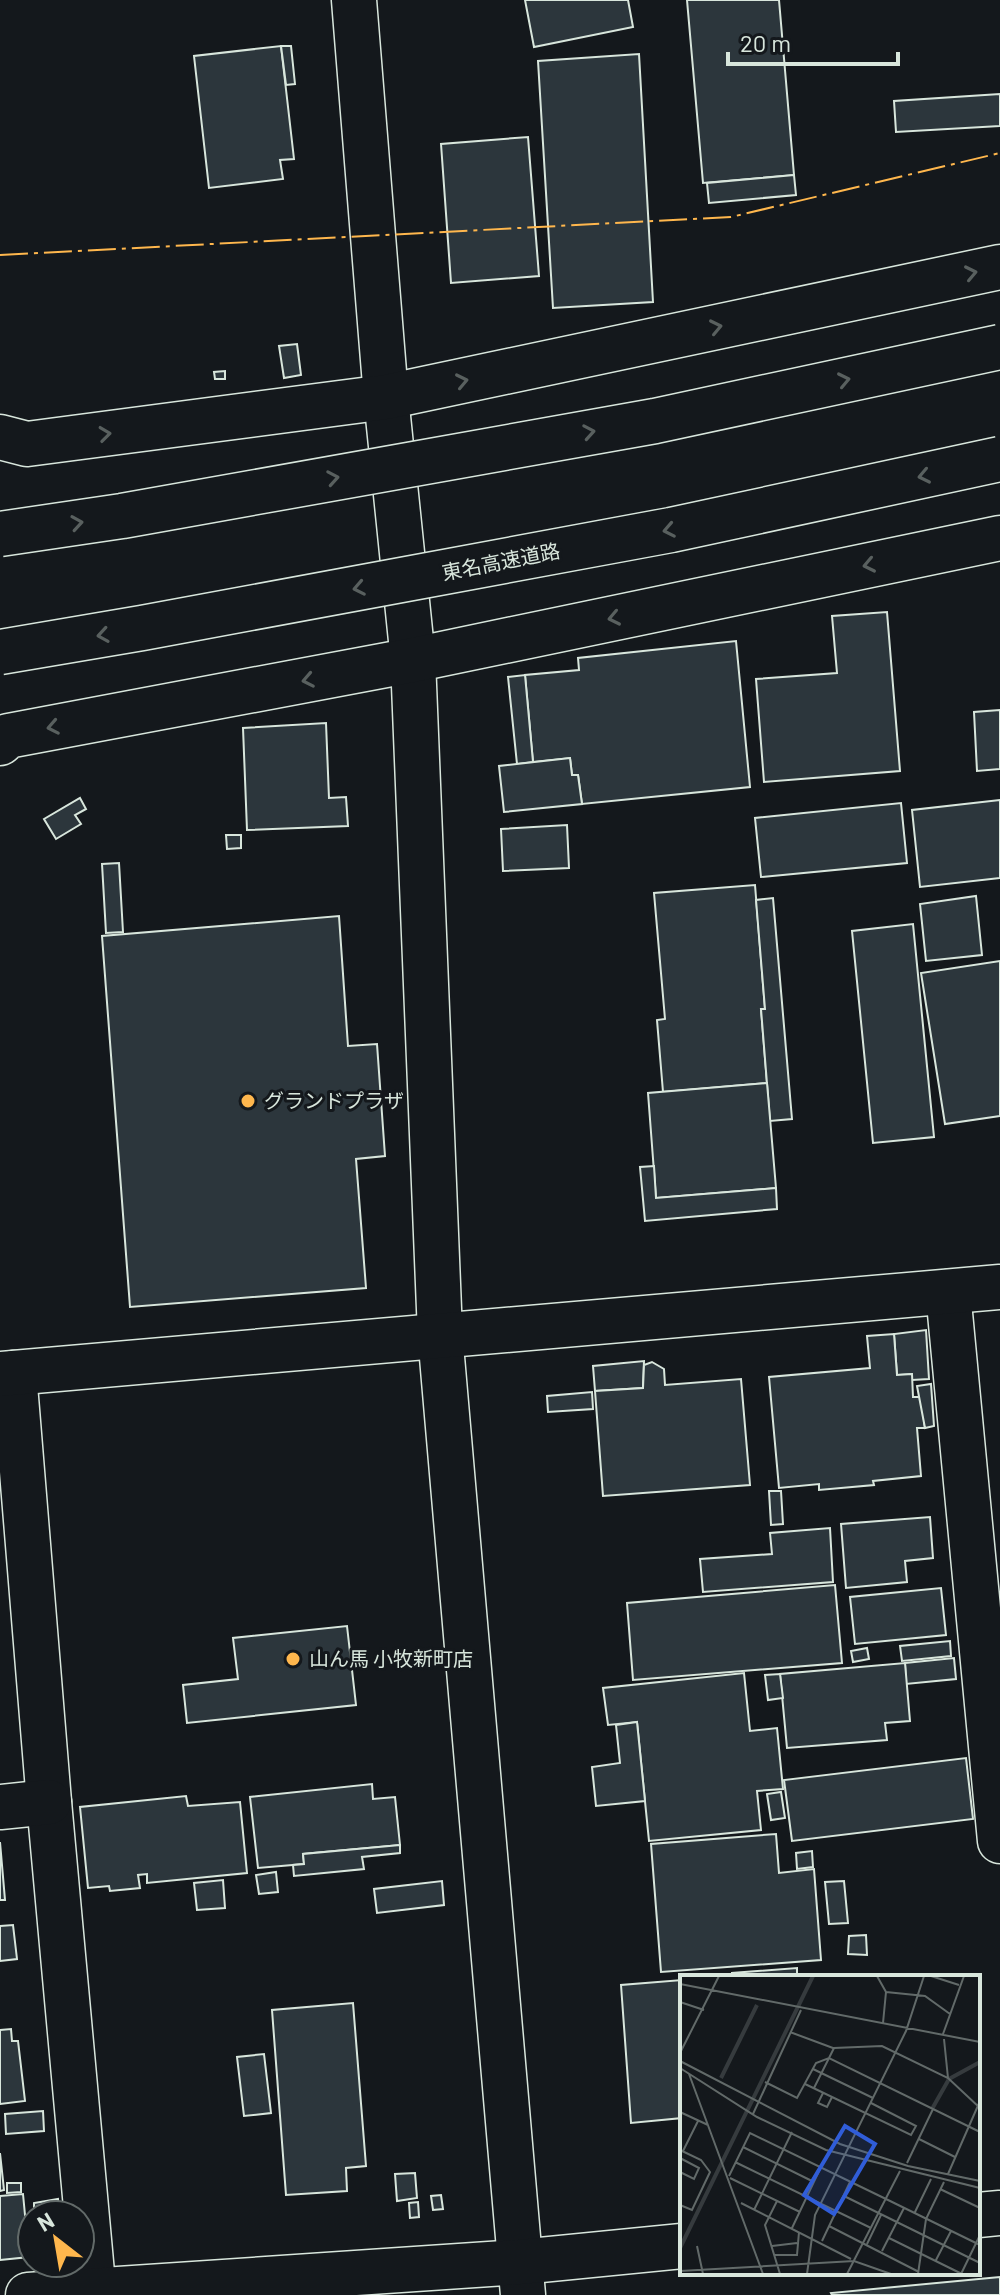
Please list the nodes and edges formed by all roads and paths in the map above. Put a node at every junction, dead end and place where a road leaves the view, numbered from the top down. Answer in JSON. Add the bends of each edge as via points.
{"nodes":[{"id":1,"x":354,"y":0,"type":"edge"},
{"id":2,"x":1000,"y":267,"type":"edge"},
{"id":3,"x":1000,"y":347,"type":"edge"},
{"id":4,"x":386,"y":397,"type":"junction"},
{"id":5,"x":0,"y":437,"type":"edge"},
{"id":6,"x":1000,"y":459,"type":"edge"},
{"id":7,"x":0,"y":534,"type":"edge"},
{"id":8,"x":1000,"y":538,"type":"edge"},
{"id":9,"x":0,"y":652,"type":"edge"},
{"id":10,"x":413,"y":660,"type":"junction"},
{"id":11,"x":0,"y":743,"type":"edge"},
{"id":12,"x":1000,"y":1287,"type":"edge"},
{"id":13,"x":948,"y":1292,"type":"junction"},
{"id":14,"x":440,"y":1334,"type":"junction"},
{"id":15,"x":7,"y":1373,"type":"edge"},
{"id":16,"x":995,"y":1730,"type":"edge"},
{"id":17,"x":49,"y":1802,"type":"junction"},
{"id":18,"x":0,"y":1807,"type":"edge"},
{"id":19,"x":1000,"y":1841,"type":"edge"},
{"id":20,"x":1000,"y":2213,"type":"edge"},
{"id":21,"x":980,"y":2215,"type":"edge"},
{"id":22,"x":680,"y":2246,"type":"edge"},
{"id":23,"x":522,"y":2279,"type":"edge"},
{"id":24,"x":94,"y":2292,"type":"edge"},
{"id":25,"x":28,"y":2295,"type":"edge"}],
"edges":[{"from":1,"to":4,"type":"main road"},
{"from":4,"to":2,"type":"main road","one_way":true},
{"from":7,"to":3,"type":"main road","one_way":true,"bridge":true,"via":[[655,421]]},
{"from":5,"to":4,"type":"main road","one_way":true,"via":[[27,444]]},
{"from":4,"to":10,"type":"main road"},
{"from":6,"to":9,"type":"main road","name":"東名高速道路","one_way":true,"bridge":true,"via":[[671,530]]},
{"from":8,"to":10,"type":"main road","one_way":true},
{"from":10,"to":11,"type":"main road","one_way":true,"via":[[8,736]]},
{"from":10,"to":14,"type":"main road"},
{"from":12,"to":13,"type":"main road"},
{"from":13,"to":14,"type":"main road"},
{"from":13,"to":16,"type":"main road"},
{"from":14,"to":15,"type":"main road"},
{"from":14,"to":23,"type":"main road"},
{"from":15,"to":17,"type":"main road"},
{"from":16,"to":19,"type":"main road"},
{"from":17,"to":18,"type":"main road"},
{"from":17,"to":24,"type":"main road"},
{"from":20,"to":21,"type":"main road"},
{"from":22,"to":23,"type":"main road"},
{"from":23,"to":24,"type":"main road"},
{"from":24,"to":25,"type":"main road"}]}
